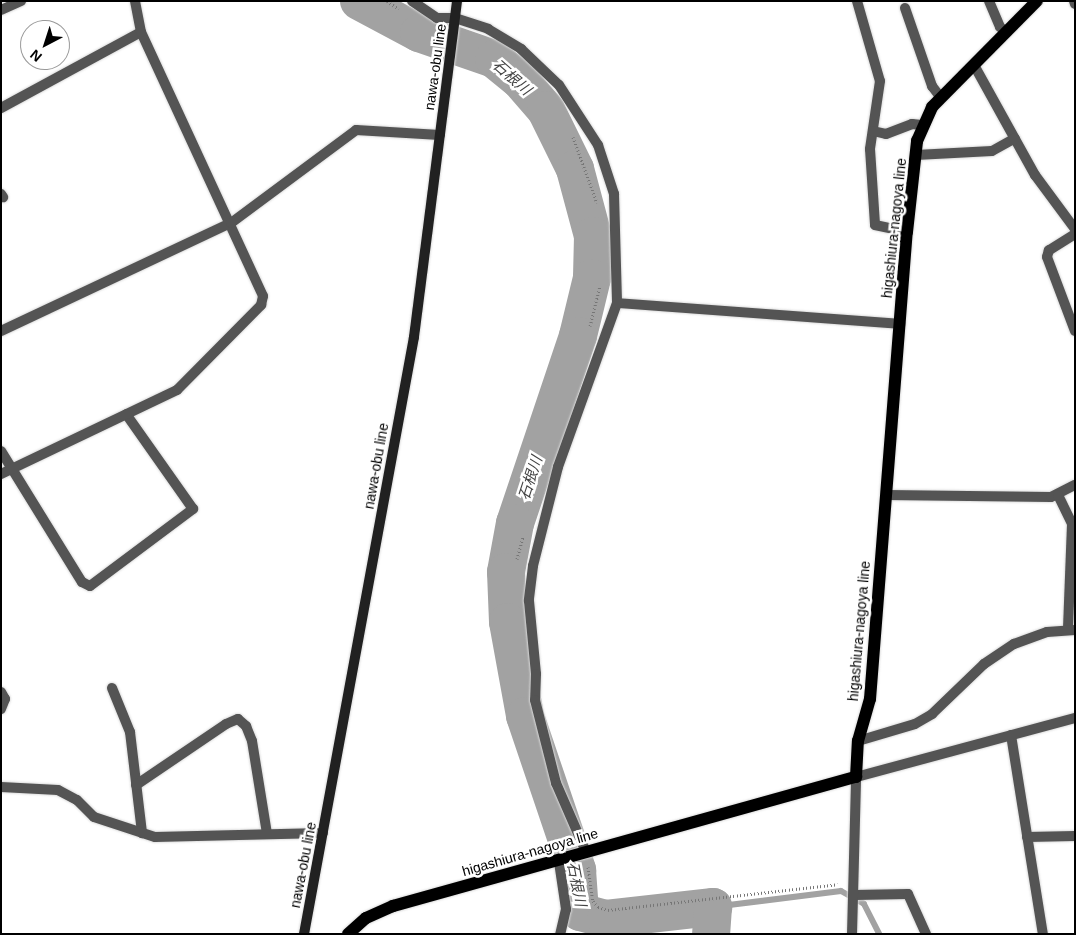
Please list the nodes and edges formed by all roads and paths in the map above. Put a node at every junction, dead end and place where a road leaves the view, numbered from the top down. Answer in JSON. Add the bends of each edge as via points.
{"nodes":[{"id":1,"x":21,"y":1,"type":"edge"},
{"id":2,"x":135,"y":1,"type":"edge"},
{"id":3,"x":387,"y":1,"type":"edge"},
{"id":4,"x":412,"y":1,"type":"edge"},
{"id":5,"x":457,"y":1,"type":"edge"},
{"id":6,"x":857,"y":1,"type":"edge"},
{"id":7,"x":989,"y":1,"type":"edge"},
{"id":8,"x":1037,"y":1,"type":"edge"},
{"id":9,"x":905,"y":8,"type":"dead end"},
{"id":10,"x":1,"y":10,"type":"edge"},
{"id":11,"x":402,"y":11,"type":"dead end"},
{"id":12,"x":455,"y":18,"type":"junction"},
{"id":13,"x":140,"y":32,"type":"junction"},
{"id":14,"x":1006,"y":32,"type":"junction"},
{"id":15,"x":974,"y":65,"type":"junction"},
{"id":16,"x":941,"y":98,"type":"junction"},
{"id":17,"x":1,"y":108,"type":"edge"},
{"id":18,"x":922,"y":125,"type":"junction"},
{"id":19,"x":873,"y":131,"type":"junction"},
{"id":20,"x":572,"y":134,"type":"dead end"},
{"id":21,"x":440,"y":135,"type":"junction"},
{"id":22,"x":1015,"y":138,"type":"junction"},
{"id":23,"x":916,"y":155,"type":"junction"},
{"id":24,"x":599,"y":211,"type":"dead end"},
{"id":25,"x":231,"y":223,"type":"junction"},
{"id":26,"x":1075,"y":229,"type":"edge"},
{"id":27,"x":907,"y":232,"type":"junction"},
{"id":28,"x":1075,"y":234,"type":"edge"},
{"id":29,"x":601,"y":280,"type":"dead end"},
{"id":30,"x":618,"y":303,"type":"junction"},
{"id":31,"x":900,"y":324,"type":"junction"},
{"id":32,"x":1,"y":331,"type":"edge"},
{"id":33,"x":1075,"y":331,"type":"edge"},
{"id":34,"x":588,"y":334,"type":"dead end"},
{"id":35,"x":126,"y":414,"type":"junction"},
{"id":36,"x":1,"y":450,"type":"edge"},
{"id":37,"x":13,"y":469,"type":"junction"},
{"id":38,"x":1,"y":474,"type":"edge"},
{"id":39,"x":1075,"y":485,"type":"edge"},
{"id":40,"x":1058,"y":495,"type":"junction"},
{"id":41,"x":886,"y":496,"type":"junction"},
{"id":42,"x":523,"y":534,"type":"dead end"},
{"id":43,"x":517,"y":562,"type":"dead end"},
{"id":44,"x":1071,"y":629,"type":"edge"},
{"id":45,"x":112,"y":688,"type":"dead end"},
{"id":46,"x":1,"y":692,"type":"edge"},
{"id":47,"x":1,"y":709,"type":"edge"},
{"id":48,"x":1075,"y":718,"type":"edge"},
{"id":49,"x":1011,"y":735,"type":"junction"},
{"id":50,"x":858,"y":740,"type":"junction"},
{"id":51,"x":856,"y":777,"type":"junction"},
{"id":52,"x":136,"y":785,"type":"junction"},
{"id":53,"x":1,"y":787,"type":"edge"},
{"id":54,"x":142,"y":833,"type":"junction"},
{"id":55,"x":323,"y":833,"type":"junction"},
{"id":56,"x":267,"y":834,"type":"junction"},
{"id":57,"x":1075,"y":836,"type":"edge"},
{"id":58,"x":1027,"y":837,"type":"junction"},
{"id":59,"x":582,"y":853,"type":"junction"},
{"id":60,"x":559,"y":862,"type":"junction"},
{"id":61,"x":855,"y":882,"type":"junction"},
{"id":62,"x":856,"y":895,"type":"junction"},
{"id":63,"x":304,"y":934,"type":"edge"},
{"id":64,"x":348,"y":934,"type":"edge"},
{"id":65,"x":560,"y":934,"type":"edge"},
{"id":66,"x":852,"y":934,"type":"edge"},
{"id":67,"x":926,"y":934,"type":"edge"},
{"id":68,"x":1043,"y":934,"type":"edge"}],
"edges":[{"from":1,"to":10,"type":"street"},
{"from":2,"to":13,"type":"street"},
{"from":3,"to":11,"type":"path"},
{"from":4,"to":12,"type":"street","via":[[437,18]]},
{"from":5,"to":12,"type":"main road","name":"nawa-obu line"},
{"from":6,"to":19,"type":"street","via":[[880,81]]},
{"from":7,"to":14,"type":"street","via":[[1000,27]]},
{"from":8,"to":14,"type":"main road","name":"higashiura-nagoya line"},
{"from":9,"to":16,"type":"street","via":[[932,86]]},
{"from":12,"to":21,"type":"main road","name":"nawa-obu line"},
{"from":12,"to":30,"type":"street","via":[[488,29],[521,50],[559,85],[598,145],[614,194]]},
{"from":13,"to":17,"type":"street"},
{"from":13,"to":25,"type":"street"},
{"from":14,"to":15,"type":"main road","name":"higashiura-nagoya line"},
{"from":15,"to":16,"type":"main road","name":"higashiura-nagoya line"},
{"from":15,"to":22,"type":"street"},
{"from":16,"to":18,"type":"main road","name":"higashiura-nagoya line"},
{"from":18,"to":19,"type":"street","via":[[912,124],[886,134]]},
{"from":18,"to":23,"type":"main road","name":"higashiura-nagoya line"},
{"from":19,"to":27,"type":"street","via":[[870,149],[875,226]]},
{"from":20,"to":24,"type":"path"},
{"from":21,"to":25,"type":"street","via":[[356,130]]},
{"from":21,"to":55,"type":"main road","name":"nawa-obu line","via":[[414,337]]},
{"from":22,"to":23,"type":"street","via":[[992,151]]},
{"from":22,"to":26,"type":"street","via":[[1035,175]]},
{"from":23,"to":27,"type":"main road","name":"higashiura-nagoya line"},
{"from":25,"to":32,"type":"street"},
{"from":25,"to":35,"type":"street","via":[[264,296],[261,305],[177,390]]},
{"from":27,"to":31,"type":"main road","name":"higashiura-nagoya line"},
{"from":28,"to":33,"type":"street","via":[[1054,246],[1048,257]]},
{"from":29,"to":34,"type":"path"},
{"from":30,"to":31,"type":"street"},
{"from":30,"to":59,"type":"street","via":[[558,468],[533,566],[529,601],[536,674],[535,700],[556,783]]},
{"from":31,"to":41,"type":"main road","name":"higashiura-nagoya line"},
{"from":35,"to":37,"type":"street"},
{"from":35,"to":37,"type":"street","via":[[193,510],[90,586],[82,582]]},
{"from":36,"to":37,"type":"street"},
{"from":37,"to":38,"type":"street"},
{"from":39,"to":40,"type":"street"},
{"from":40,"to":41,"type":"street"},
{"from":40,"to":44,"type":"street","via":[[1072,524]]},
{"from":41,"to":50,"type":"main road","name":"higashiura-nagoya line","via":[[870,699]]},
{"from":42,"to":43,"type":"path"},
{"from":44,"to":50,"type":"street","via":[[1031,637],[997,654],[948,702],[915,724]]},
{"from":45,"to":52,"type":"street","via":[[130,732]]},
{"from":46,"to":47,"type":"street","via":[[5,699]]},
{"from":48,"to":49,"type":"street"},
{"from":49,"to":51,"type":"street"},
{"from":49,"to":58,"type":"street"},
{"from":50,"to":51,"type":"main road","name":"higashiura-nagoya line"},
{"from":51,"to":59,"type":"main road","name":"higashiura-nagoya line"},
{"from":51,"to":61,"type":"street"},
{"from":52,"to":54,"type":"street"},
{"from":52,"to":56,"type":"street","via":[[226,724],[238,720],[246,726],[252,741]]},
{"from":53,"to":54,"type":"street","via":[[58,790],[77,800],[94,817]]},
{"from":54,"to":56,"type":"street","via":[[155,837]]},
{"from":55,"to":56,"type":"street"},
{"from":55,"to":63,"type":"main road","name":"nawa-obu line"},
{"from":57,"to":58,"type":"street"},
{"from":58,"to":68,"type":"street"},
{"from":59,"to":60,"type":"main road","name":"higashiura-nagoya line"},
{"from":59,"to":61,"type":"path","via":[[594,901],[598,907],[608,910]]},
{"from":60,"to":64,"type":"main road","name":"higashiura-nagoya line","via":[[393,906],[366,918]]},
{"from":60,"to":65,"type":"street","via":[[566,909]]},
{"from":61,"to":62,"type":"street"},
{"from":62,"to":66,"type":"street"},
{"from":62,"to":67,"type":"street","via":[[908,894]]}]}
